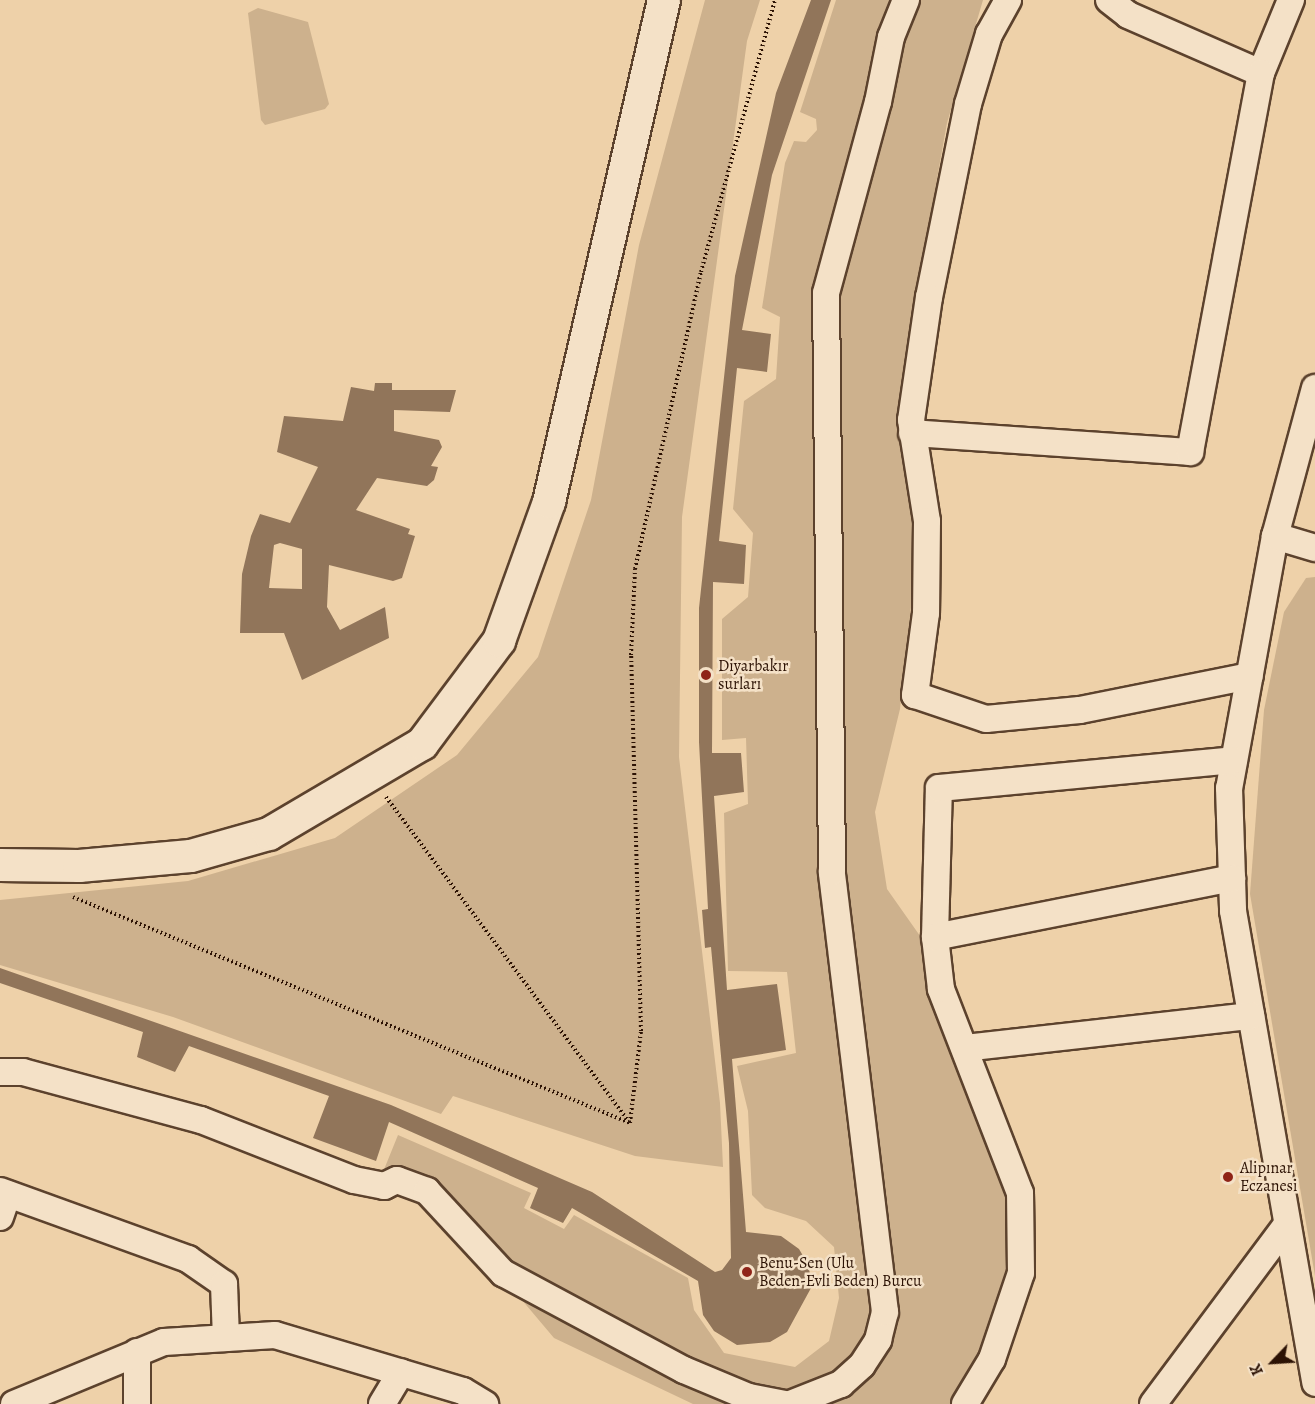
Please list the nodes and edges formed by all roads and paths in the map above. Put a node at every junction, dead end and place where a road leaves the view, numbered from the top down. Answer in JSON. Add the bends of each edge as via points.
{"nodes":[{"id":1,"x":664,"y":0,"type":"edge"},
{"id":2,"x":775,"y":0,"type":"edge"},
{"id":3,"x":906,"y":0,"type":"edge"},
{"id":4,"x":1008,"y":0,"type":"edge"},
{"id":5,"x":1109,"y":0,"type":"edge"},
{"id":6,"x":1291,"y":0,"type":"edge"},
{"id":7,"x":1261,"y":73,"type":"junction"},
{"id":8,"x":1315,"y":388,"type":"edge"},
{"id":9,"x":912,"y":434,"type":"junction"},
{"id":10,"x":1275,"y":536,"type":"junction"},
{"id":11,"x":1315,"y":548,"type":"edge"},
{"id":12,"x":1250,"y":676,"type":"junction"},
{"id":13,"x":1234,"y":760,"type":"junction"},
{"id":14,"x":370,"y":776,"type":"junction"},
{"id":15,"x":0,"y":865,"type":"edge"},
{"id":16,"x":1232,"y":878,"type":"junction"},
{"id":17,"x":67,"y":894,"type":"dead end"},
{"id":18,"x":935,"y":937,"type":"junction"},
{"id":19,"x":1251,"y":1016,"type":"junction"},
{"id":20,"x":966,"y":1047,"type":"junction"},
{"id":21,"x":0,"y":1072,"type":"edge"},
{"id":22,"x":630,"y":1123,"type":"junction"},
{"id":23,"x":3,"y":1201,"type":"edge"},
{"id":24,"x":1287,"y":1224,"type":"junction"},
{"id":25,"x":226,"y":1338,"type":"junction"},
{"id":26,"x":136,"y":1352,"type":"junction"},
{"id":27,"x":401,"y":1372,"type":"junction"},
{"id":28,"x":1315,"y":1383,"type":"edge"},
{"id":29,"x":0,"y":1399,"type":"edge"},
{"id":30,"x":7,"y":1404,"type":"edge"},
{"id":31,"x":14,"y":1404,"type":"edge"},
{"id":32,"x":137,"y":1404,"type":"edge"},
{"id":33,"x":382,"y":1404,"type":"edge"},
{"id":34,"x":485,"y":1404,"type":"edge"},
{"id":35,"x":788,"y":1404,"type":"edge"},
{"id":36,"x":965,"y":1404,"type":"edge"},
{"id":37,"x":1154,"y":1404,"type":"edge"}],
"edges":[{"from":1,"to":14,"type":"street","via":[[549,502],[499,641],[422,744]]},
{"from":2,"to":22,"type":"path","via":[[701,272],[635,569],[632,655],[641,1031]]},
{"from":3,"to":35,"type":"street","via":[[891,37],[878,102],[826,293],[832,872],[885,1312],[878,1340],[862,1365],[841,1384]]},
{"from":4,"to":9,"type":"street","via":[[989,34],[968,104],[929,297]]},
{"from":5,"to":7,"type":"street","via":[[1128,15]]},
{"from":6,"to":7,"type":"street"},
{"from":7,"to":9,"type":"street","via":[[1190,452]]},
{"from":8,"to":10,"type":"street"},
{"from":9,"to":12,"type":"street","via":[[927,521],[926,613],[915,695],[986,719],[1080,710]]},
{"from":10,"to":11,"type":"street"},
{"from":10,"to":12,"type":"street"},
{"from":12,"to":13,"type":"street"},
{"from":13,"to":16,"type":"street","via":[[1229,788]]},
{"from":13,"to":18,"type":"street","via":[[939,788]]},
{"from":14,"to":15,"type":"street","via":[[269,834],[191,856],[79,866]]},
{"from":14,"to":22,"type":"path"},
{"from":16,"to":18,"type":"street"},
{"from":16,"to":19,"type":"street"},
{"from":17,"to":22,"type":"path"},
{"from":18,"to":20,"type":"street","via":[[941,989]]},
{"from":19,"to":20,"type":"street"},
{"from":19,"to":24,"type":"street"},
{"from":20,"to":36,"type":"street","via":[[1020,1192],[1021,1273],[992,1359]]},
{"from":21,"to":35,"type":"street","via":[[23,1072],[201,1120],[354,1180],[384,1186],[397,1180],[427,1191],[504,1273],[684,1370],[749,1397]]},
{"from":23,"to":25,"type":"street","via":[[188,1259],[224,1284]]},
{"from":24,"to":28,"type":"street"},
{"from":24,"to":37,"type":"street"},
{"from":25,"to":26,"type":"street","via":[[164,1342]]},
{"from":25,"to":27,"type":"street","via":[[275,1335]]},
{"from":26,"to":31,"type":"street"},
{"from":26,"to":32,"type":"street"},
{"from":27,"to":33,"type":"street"},
{"from":27,"to":34,"type":"street","via":[[463,1391]]},
{"from":29,"to":30,"type":"street"}]}
